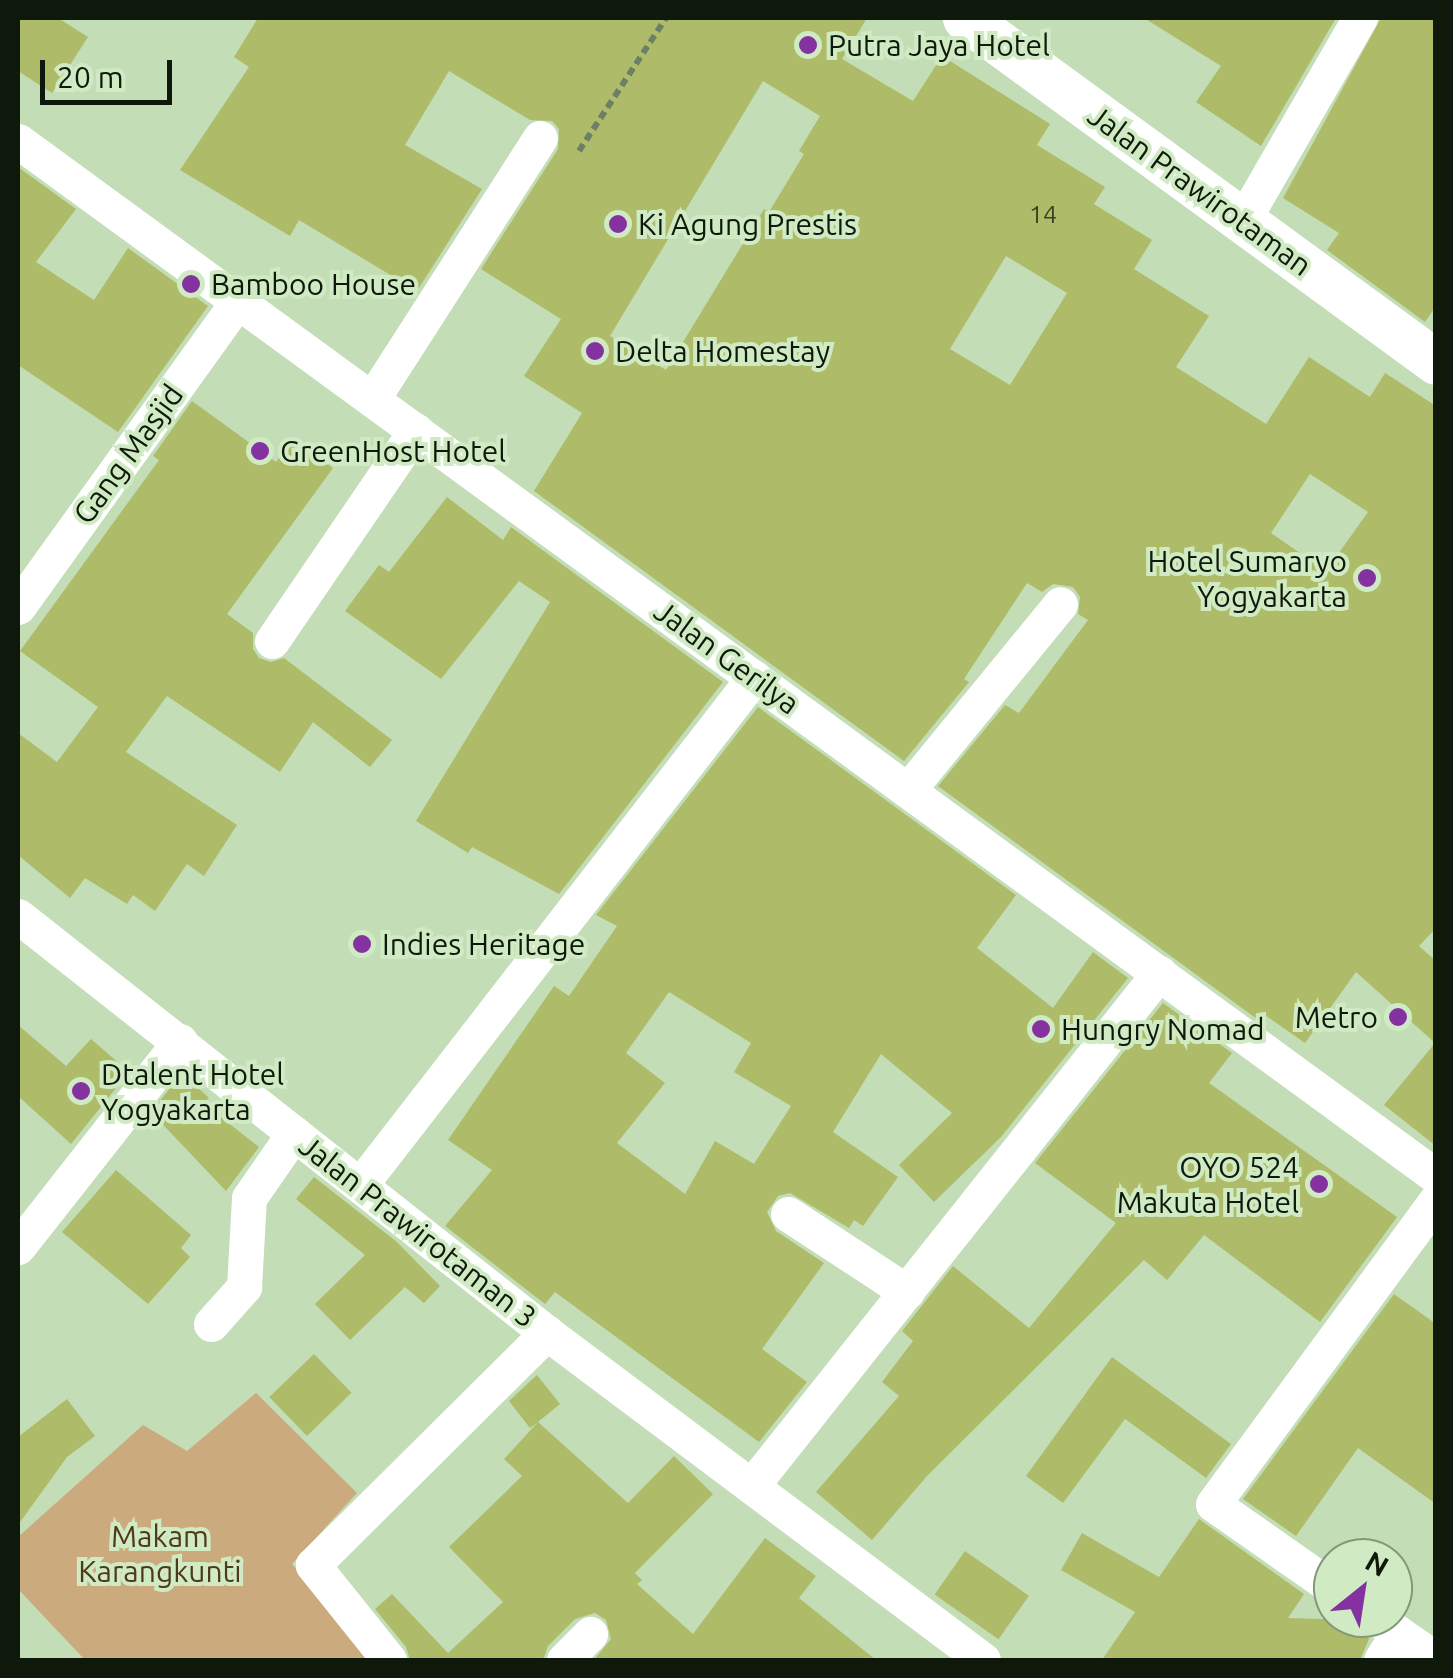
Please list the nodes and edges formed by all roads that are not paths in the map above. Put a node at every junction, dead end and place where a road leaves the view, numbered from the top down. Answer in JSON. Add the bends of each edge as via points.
{"nodes":[{"id":1,"x":965,"y":18,"type":"edge"},
{"id":2,"x":1360,"y":18,"type":"edge"},
{"id":3,"x":540,"y":138,"type":"road end"},
{"id":4,"x":18,"y":140,"type":"edge"},
{"id":5,"x":1242,"y":222,"type":"junction"},
{"id":6,"x":238,"y":302,"type":"junction"},
{"id":7,"x":1436,"y":362,"type":"edge"},
{"id":8,"x":373,"y":398,"type":"junction"},
{"id":9,"x":416,"y":430,"type":"junction"},
{"id":10,"x":1060,"y":604,"type":"dead end"},
{"id":11,"x":18,"y":607,"type":"edge"},
{"id":12,"x":272,"y":641,"type":"dead end"},
{"id":13,"x":754,"y":677,"type":"junction"},
{"id":14,"x":908,"y":790,"type":"junction"},
{"id":15,"x":18,"y":916,"type":"edge"},
{"id":16,"x":1159,"y":973,"type":"junction"},
{"id":17,"x":180,"y":1042,"type":"junction"},
{"id":18,"x":294,"y":1133,"type":"junction"},
{"id":19,"x":1436,"y":1176,"type":"edge"},
{"id":20,"x":361,"y":1184,"type":"junction"},
{"id":21,"x":1436,"y":1200,"type":"edge"},
{"id":22,"x":788,"y":1214,"type":"dead end"},
{"id":23,"x":18,"y":1247,"type":"edge"},
{"id":24,"x":908,"y":1292,"type":"junction"},
{"id":25,"x":212,"y":1324,"type":"dead end"},
{"id":26,"x":547,"y":1332,"type":"junction"},
{"id":27,"x":753,"y":1484,"type":"junction"},
{"id":28,"x":1313,"y":1574,"type":"edge"},
{"id":29,"x":590,"y":1634,"type":"dead end"},
{"id":30,"x":1387,"y":1638,"type":"edge"},
{"id":31,"x":1436,"y":1659,"type":"edge"},
{"id":32,"x":389,"y":1660,"type":"edge"},
{"id":33,"x":564,"y":1660,"type":"edge"},
{"id":34,"x":983,"y":1660,"type":"edge"}],
"edges":[{"from":1,"to":5,"type":"street","name":"Jalan Prawirotaman"},
{"from":2,"to":5,"type":"street"},
{"from":3,"to":8,"type":"street"},
{"from":4,"to":6,"type":"street","name":"Jalan Gerilya"},
{"from":5,"to":7,"type":"street","name":"Jalan Prawirotaman"},
{"from":6,"to":8,"type":"street","name":"Jalan Gerilya"},
{"from":6,"to":11,"type":"street","name":"Gang Masjid"},
{"from":8,"to":9,"type":"street","name":"Jalan Gerilya"},
{"from":9,"to":12,"type":"street"},
{"from":9,"to":13,"type":"street","name":"Jalan Gerilya"},
{"from":10,"to":14,"type":"street"},
{"from":13,"to":14,"type":"street","name":"Jalan Gerilya"},
{"from":13,"to":20,"type":"street"},
{"from":14,"to":16,"type":"street","name":"Jalan Gerilya"},
{"from":15,"to":17,"type":"street","name":"Jalan Prawirotaman 3"},
{"from":16,"to":19,"type":"street","name":"Jalan Gerilya"},
{"from":16,"to":24,"type":"street"},
{"from":17,"to":18,"type":"street","name":"Jalan Prawirotaman 3"},
{"from":17,"to":23,"type":"street"},
{"from":18,"to":20,"type":"street","name":"Jalan Prawirotaman 3"},
{"from":18,"to":25,"type":"street","via":[[248,1198],[244,1287]]},
{"from":20,"to":26,"type":"street","name":"Jalan Prawirotaman 3"},
{"from":21,"to":28,"type":"street","via":[[1212,1504]]},
{"from":22,"to":24,"type":"street"},
{"from":24,"to":27,"type":"street"},
{"from":26,"to":27,"type":"street","name":"Jalan Prawirotaman 3"},
{"from":26,"to":32,"type":"street","via":[[313,1565]]},
{"from":27,"to":34,"type":"street","name":"Jalan Prawirotaman 3"},
{"from":29,"to":33,"type":"street"},
{"from":30,"to":31,"type":"street"}]}
